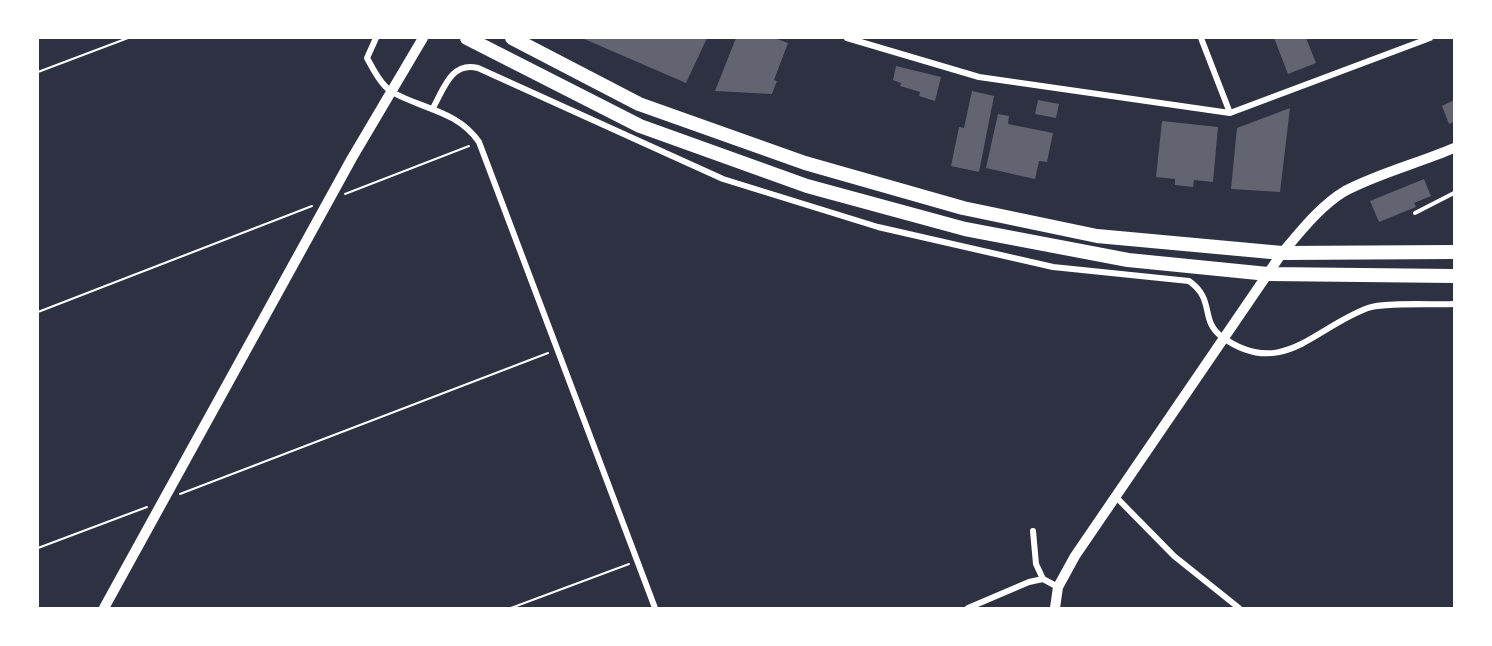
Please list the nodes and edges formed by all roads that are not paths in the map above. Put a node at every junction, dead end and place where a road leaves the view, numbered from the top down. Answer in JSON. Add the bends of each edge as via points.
{"nodes":[{"id":1,"x":376,"y":38,"type":"edge"},
{"id":2,"x":423,"y":38,"type":"edge"},
{"id":3,"x":467,"y":38,"type":"edge"},
{"id":4,"x":512,"y":38,"type":"edge"},
{"id":5,"x":847,"y":38,"type":"edge"},
{"id":6,"x":1201,"y":38,"type":"edge"},
{"id":7,"x":1427,"y":38,"type":"edge"},
{"id":8,"x":390,"y":91,"type":"junction"},
{"id":9,"x":433,"y":108,"type":"junction"},
{"id":10,"x":1230,"y":113,"type":"junction"},
{"id":11,"x":1455,"y":148,"type":"edge"},
{"id":12,"x":1455,"y":193,"type":"edge"},
{"id":13,"x":1415,"y":213,"type":"dead end"},
{"id":14,"x":1455,"y":252,"type":"edge"},
{"id":15,"x":1282,"y":253,"type":"junction"},
{"id":16,"x":1268,"y":274,"type":"junction"},
{"id":17,"x":1455,"y":276,"type":"edge"},
{"id":18,"x":1455,"y":304,"type":"edge"},
{"id":19,"x":1223,"y":337,"type":"junction"},
{"id":20,"x":1114,"y":495,"type":"junction"},
{"id":21,"x":1033,"y":531,"type":"dead end"},
{"id":22,"x":1042,"y":579,"type":"junction"},
{"id":23,"x":1058,"y":587,"type":"junction"},
{"id":24,"x":104,"y":609,"type":"edge"},
{"id":25,"x":655,"y":609,"type":"edge"},
{"id":26,"x":968,"y":609,"type":"edge"},
{"id":27,"x":1055,"y":609,"type":"edge"},
{"id":28,"x":1239,"y":609,"type":"edge"}],
"edges":[{"from":1,"to":8,"type":"street","via":[[367,58]]},
{"from":2,"to":8,"type":"main road"},
{"from":3,"to":16,"type":"highway","via":[[640,126],[807,186],[977,231],[1128,260]]},
{"from":4,"to":15,"type":"highway","via":[[639,104],[805,163],[963,208],[1097,236]]},
{"from":5,"to":10,"type":"street","via":[[979,77]]},
{"from":6,"to":10,"type":"street"},
{"from":7,"to":10,"type":"street"},
{"from":8,"to":9,"type":"street"},
{"from":8,"to":24,"type":"main road"},
{"from":9,"to":19,"type":"street","via":[[459,68],[478,68],[723,179],[878,227],[1053,267],[1189,281],[1205,297],[1210,323]]},
{"from":9,"to":25,"type":"street","via":[[469,128],[479,142]]},
{"from":11,"to":15,"type":"main road","via":[[1346,191],[1327,204]]},
{"from":12,"to":13,"type":"lane"},
{"from":14,"to":15,"type":"highway"},
{"from":15,"to":16,"type":"main road"},
{"from":16,"to":17,"type":"highway"},
{"from":16,"to":19,"type":"main road"},
{"from":18,"to":19,"type":"street","via":[[1369,307],[1296,348],[1276,353],[1243,349]]},
{"from":19,"to":20,"type":"main road"},
{"from":20,"to":23,"type":"main road"},
{"from":20,"to":28,"type":"street","via":[[1174,556]]},
{"from":21,"to":22,"type":"street","via":[[1036,564]]},
{"from":22,"to":23,"type":"street"},
{"from":22,"to":26,"type":"street"},
{"from":23,"to":27,"type":"main road"}]}
